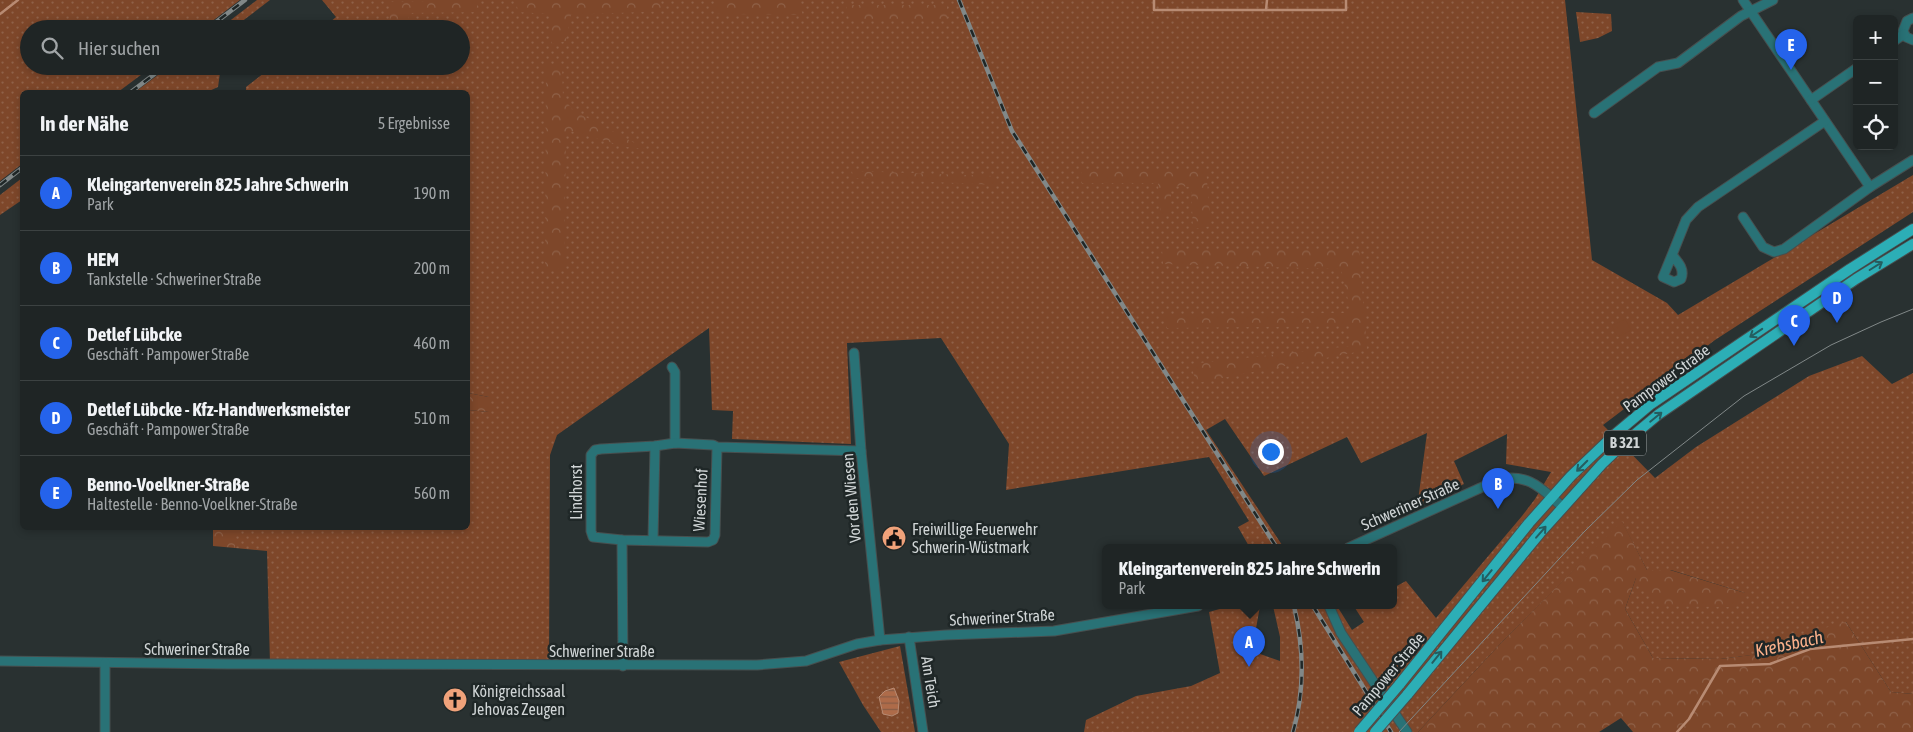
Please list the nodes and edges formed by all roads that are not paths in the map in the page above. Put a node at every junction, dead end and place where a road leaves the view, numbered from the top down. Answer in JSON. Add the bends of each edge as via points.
{"nodes":[{"id":1,"x":1743,"y":0,"type":"edge"},
{"id":2,"x":1772,"y":0,"type":"edge"},
{"id":3,"x":1751,"y":12,"type":"junction"},
{"id":4,"x":1913,"y":18,"type":"edge"},
{"id":5,"x":1904,"y":34,"type":"junction"},
{"id":6,"x":1898,"y":38,"type":"edge"},
{"id":7,"x":1913,"y":40,"type":"edge"},
{"id":8,"x":1853,"y":71,"type":"edge"},
{"id":9,"x":1811,"y":100,"type":"junction"},
{"id":10,"x":1594,"y":113,"type":"dead end"},
{"id":11,"x":1825,"y":121,"type":"junction"},
{"id":12,"x":1913,"y":160,"type":"edge"},
{"id":13,"x":1870,"y":187,"type":"junction"},
{"id":14,"x":1744,"y":217,"type":"dead end"},
{"id":15,"x":1913,"y":229,"type":"edge"},
{"id":16,"x":1913,"y":244,"type":"edge"},
{"id":17,"x":1672,"y":255,"type":"dead end"},
{"id":18,"x":854,"y":353,"type":"dead end"},
{"id":19,"x":672,"y":367,"type":"dead end"},
{"id":20,"x":675,"y":443,"type":"junction"},
{"id":21,"x":655,"y":446,"type":"junction"},
{"id":22,"x":718,"y":447,"type":"junction"},
{"id":23,"x":861,"y":450,"type":"junction"},
{"id":24,"x":1552,"y":498,"type":"junction"},
{"id":25,"x":1563,"y":507,"type":"junction"},
{"id":26,"x":622,"y":540,"type":"junction"},
{"id":27,"x":654,"y":540,"type":"junction"},
{"id":28,"x":1357,"y":544,"type":"edge"},
{"id":29,"x":1181,"y":609,"type":"edge"},
{"id":30,"x":1330,"y":609,"type":"edge"},
{"id":31,"x":908,"y":637,"type":"junction"},
{"id":32,"x":880,"y":640,"type":"junction"},
{"id":33,"x":0,"y":661,"type":"edge"},
{"id":34,"x":105,"y":663,"type":"junction"},
{"id":35,"x":623,"y":666,"type":"junction"},
{"id":36,"x":105,"y":732,"type":"edge"},
{"id":37,"x":923,"y":732,"type":"edge"},
{"id":38,"x":1359,"y":732,"type":"edge"},
{"id":39,"x":1375,"y":732,"type":"edge"},
{"id":40,"x":1407,"y":732,"type":"edge"}],
"edges":[{"from":1,"to":3,"type":"street"},
{"from":2,"to":3,"type":"street"},
{"from":3,"to":9,"type":"street"},
{"from":3,"to":10,"type":"street","via":[[1678,63],[1658,67]]},
{"from":4,"to":5,"type":"street","via":[[1904,24]]},
{"from":5,"to":6,"type":"street"},
{"from":5,"to":7,"type":"street"},
{"from":8,"to":9,"type":"street"},
{"from":9,"to":11,"type":"street"},
{"from":11,"to":13,"type":"street"},
{"from":11,"to":17,"type":"street","via":[[1698,207],[1686,220]]},
{"from":12,"to":13,"type":"street"},
{"from":13,"to":14,"type":"street","via":[[1784,249],[1774,252],[1762,247]]},
{"from":15,"to":24,"type":"main road","name":"Pampower Straße","number":"B 321","one_way":true,"via":[[1651,404],[1592,455]]},
{"from":25,"to":16,"type":"main road","name":"Pampower Straße","number":"B 321","one_way":true,"via":[[1602,464],[1659,414],[1856,279]]},
{"from":18,"to":23,"type":"street","name":"Vor den Wiesen"},
{"from":19,"to":20,"type":"street","via":[[675,372]]},
{"from":20,"to":21,"type":"street","name":"Lindhorst"},
{"from":20,"to":22,"type":"street","name":"Lindhorst"},
{"from":21,"to":26,"type":"street","name":"Lindhorst","via":[[601,448],[591,455],[591,531],[597,538]]},
{"from":21,"to":27,"type":"street"},
{"from":22,"to":23,"type":"street","name":"Wiesenhof"},
{"from":22,"to":27,"type":"street","name":"Wiesenhof","via":[[713,540]]},
{"from":23,"to":32,"type":"street","name":"Vor den Wiesen"},
{"from":24,"to":25,"type":"street","name":"Schweriner Straße"},
{"from":24,"to":28,"type":"street","name":"Schweriner Straße","via":[[1527,480],[1514,477],[1500,479]]},
{"from":24,"to":38,"type":"main road","name":"Pampower Straße","number":"B 321","one_way":true,"bridge":true},
{"from":39,"to":25,"type":"main road","name":"Pampower Straße","number":"B 321","one_way":true,"bridge":true},
{"from":26,"to":27,"type":"street","name":"Wiesenhof"},
{"from":26,"to":35,"type":"street"},
{"from":29,"to":31,"type":"street","name":"Schweriner Straße","via":[[1054,631]]},
{"from":30,"to":40,"type":"street","via":[[1341,633]]},
{"from":31,"to":32,"type":"street","name":"Schweriner Straße"},
{"from":31,"to":37,"type":"street","name":"Am Teich"},
{"from":32,"to":35,"type":"street","name":"Schweriner Straße","via":[[806,661],[757,665]]},
{"from":33,"to":34,"type":"street","name":"Schweriner Straße"},
{"from":34,"to":35,"type":"street","name":"Schweriner Straße"},
{"from":34,"to":36,"type":"street"}]}
